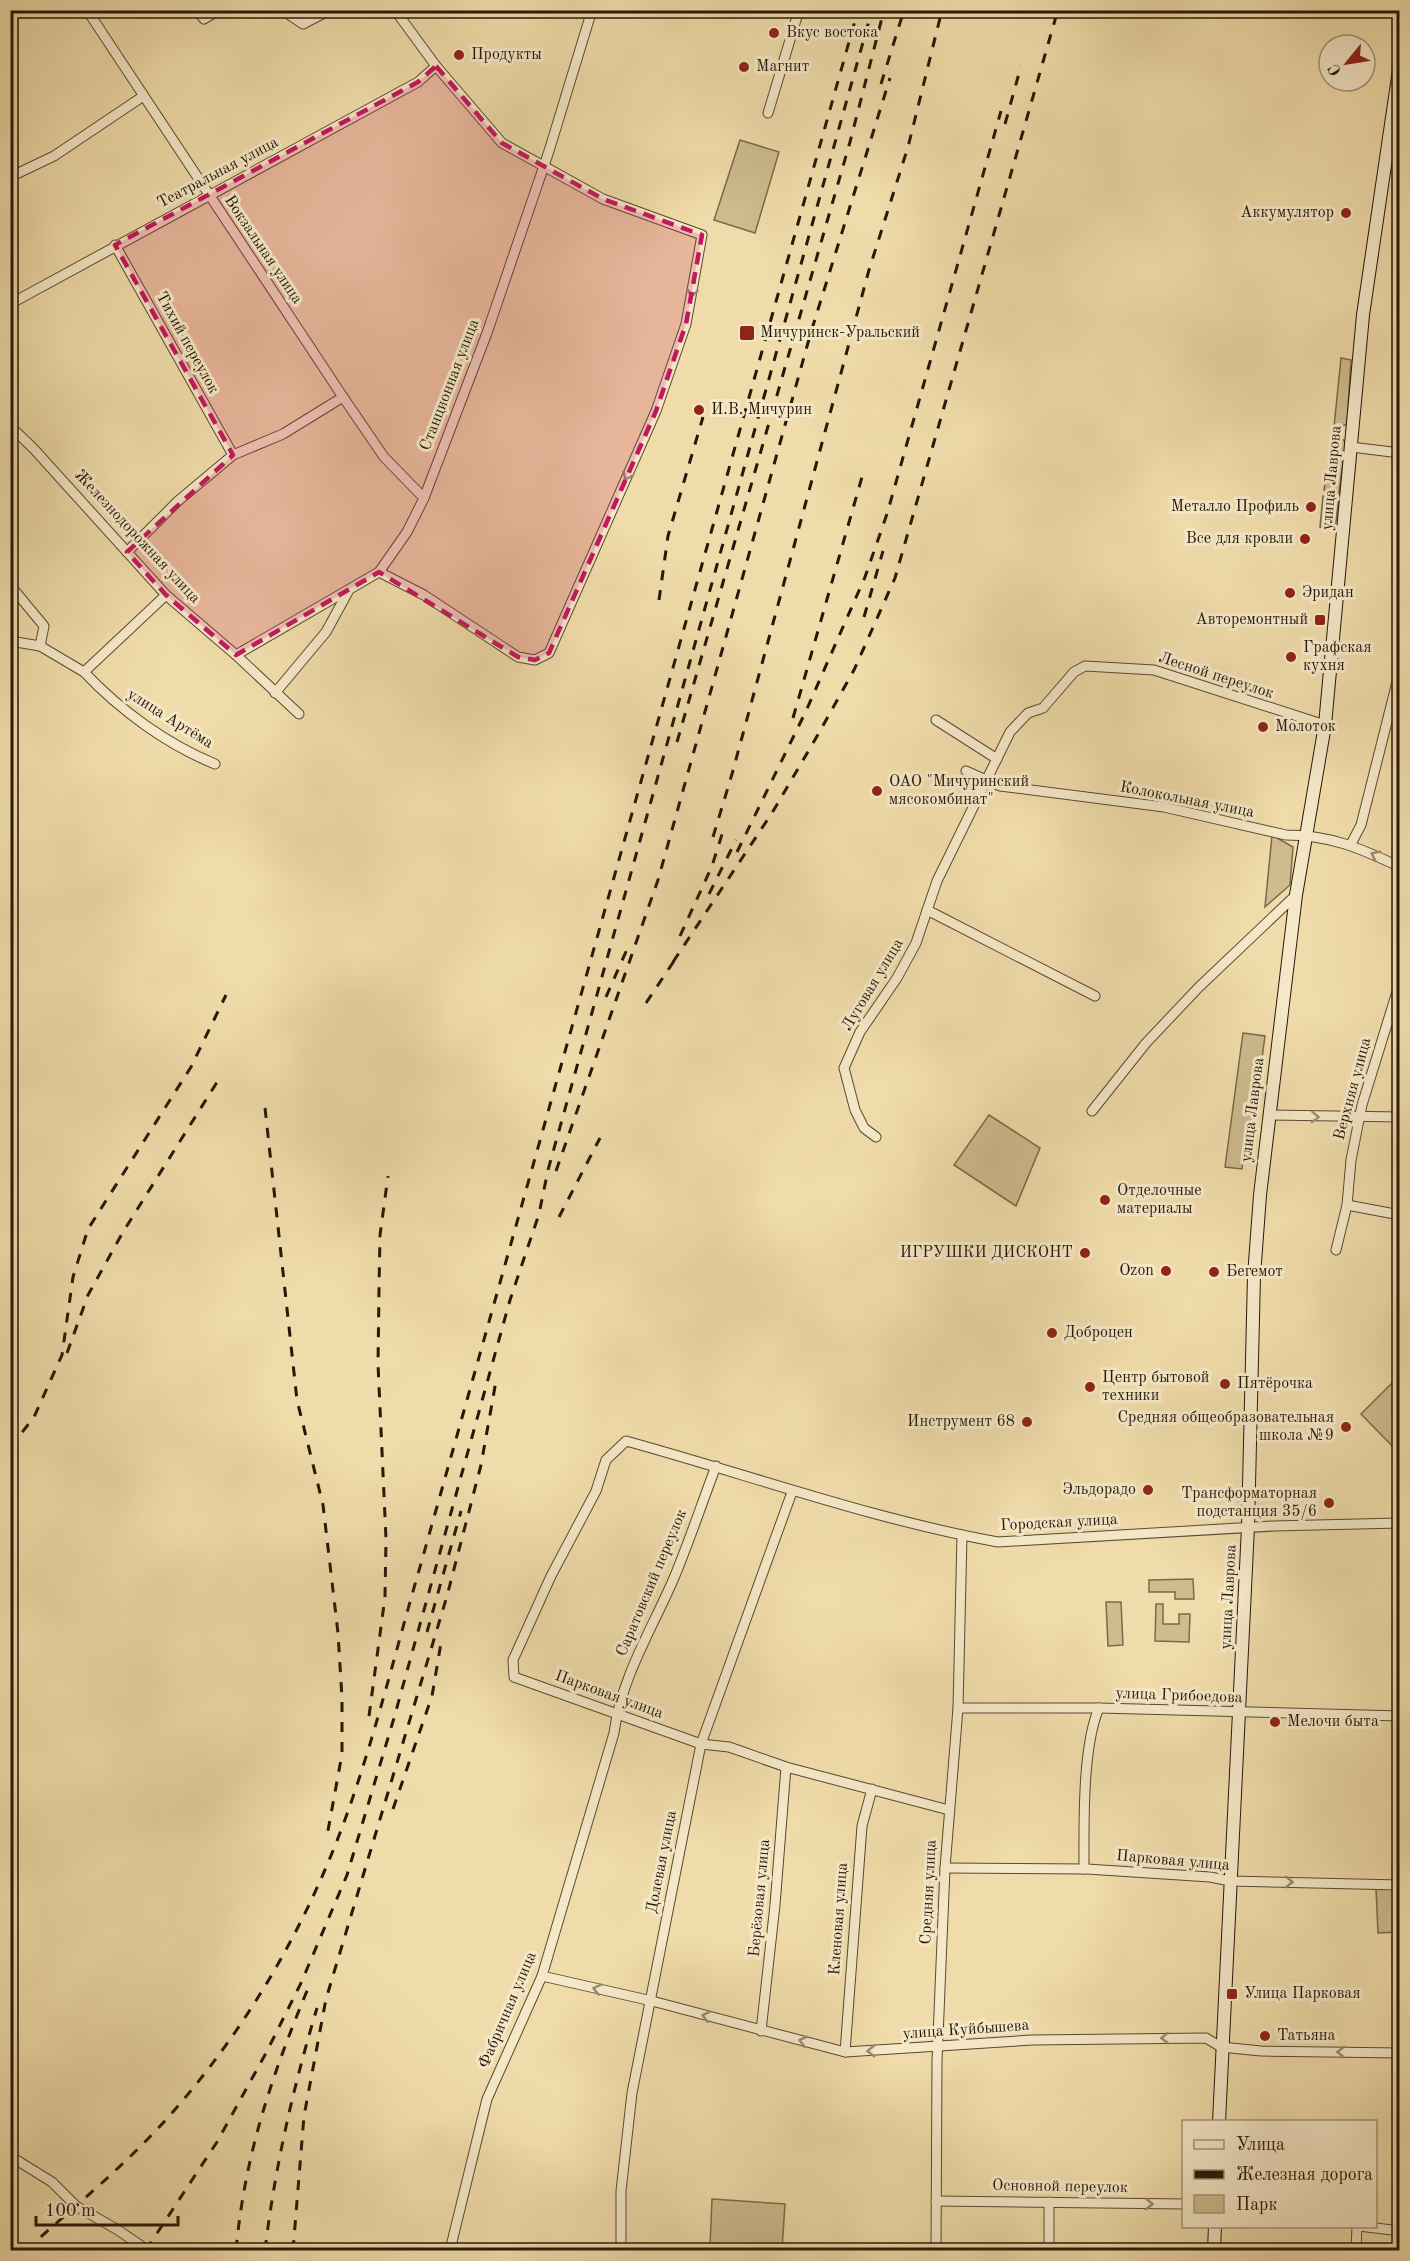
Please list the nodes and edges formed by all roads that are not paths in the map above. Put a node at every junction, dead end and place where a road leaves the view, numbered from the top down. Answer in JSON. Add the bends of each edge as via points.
{"nodes":[{"id":1,"x":87,"y":10,"type":"edge"},
{"id":2,"x":197,"y":10,"type":"edge"},
{"id":3,"x":219,"y":10,"type":"edge"},
{"id":4,"x":282,"y":10,"type":"edge"},
{"id":5,"x":330,"y":10,"type":"edge"},
{"id":6,"x":395,"y":10,"type":"edge"},
{"id":7,"x":592,"y":10,"type":"edge"},
{"id":8,"x":799,"y":10,"type":"edge"},
{"id":9,"x":1400,"y":63,"type":"edge"},
{"id":10,"x":436,"y":66,"type":"junction"},
{"id":11,"x":142,"y":97,"type":"junction"},
{"id":12,"x":768,"y":114,"type":"dead end"},
{"id":13,"x":1395,"y":127,"type":"edge"},
{"id":14,"x":543,"y":168,"type":"junction"},
{"id":15,"x":10,"y":177,"type":"edge"},
{"id":16,"x":208,"y":194,"type":"junction"},
{"id":17,"x":115,"y":245,"type":"junction"},
{"id":18,"x":10,"y":304,"type":"edge"},
{"id":19,"x":343,"y":397,"type":"junction"},
{"id":20,"x":10,"y":426,"type":"edge"},
{"id":21,"x":1351,"y":447,"type":"junction"},
{"id":22,"x":1400,"y":453,"type":"edge"},
{"id":23,"x":233,"y":455,"type":"junction"},
{"id":24,"x":424,"y":498,"type":"junction"},
{"id":25,"x":127,"y":552,"type":"junction"},
{"id":26,"x":378,"y":572,"type":"junction"},
{"id":27,"x":10,"y":585,"type":"edge"},
{"id":28,"x":349,"y":590,"type":"junction"},
{"id":29,"x":166,"y":595,"type":"junction"},
{"id":30,"x":10,"y":640,"type":"edge"},
{"id":31,"x":40,"y":646,"type":"junction"},
{"id":32,"x":236,"y":655,"type":"junction"},
{"id":33,"x":1400,"y":670,"type":"edge"},
{"id":34,"x":84,"y":672,"type":"junction"},
{"id":35,"x":275,"y":693,"type":"junction"},
{"id":36,"x":298,"y":714,"type":"dead end"},
{"id":37,"x":936,"y":720,"type":"dead end"},
{"id":38,"x":1324,"y":725,"type":"junction"},
{"id":39,"x":997,"y":759,"type":"junction"},
{"id":40,"x":215,"y":764,"type":"dead end"},
{"id":41,"x":966,"y":771,"type":"dead end"},
{"id":42,"x":987,"y":781,"type":"junction"},
{"id":43,"x":1306,"y":835,"type":"junction"},
{"id":44,"x":1351,"y":844,"type":"junction"},
{"id":45,"x":1400,"y":867,"type":"edge"},
{"id":46,"x":1296,"y":895,"type":"junction"},
{"id":47,"x":927,"y":910,"type":"junction"},
{"id":48,"x":1400,"y":982,"type":"edge"},
{"id":49,"x":1095,"y":996,"type":"dead end"},
{"id":50,"x":1092,"y":1111,"type":"dead end"},
{"id":51,"x":1270,"y":1115,"type":"junction"},
{"id":52,"x":1400,"y":1117,"type":"edge"},
{"id":53,"x":1359,"y":1118,"type":"junction"},
{"id":54,"x":876,"y":1137,"type":"dead end"},
{"id":55,"x":1347,"y":1205,"type":"junction"},
{"id":56,"x":1400,"y":1215,"type":"edge"},
{"id":57,"x":1336,"y":1250,"type":"dead end"},
{"id":58,"x":626,"y":1441,"type":"joint"},
{"id":59,"x":716,"y":1466,"type":"junction"},
{"id":60,"x":792,"y":1492,"type":"junction"},
{"id":61,"x":1400,"y":1523,"type":"edge"},
{"id":62,"x":1248,"y":1527,"type":"junction"},
{"id":63,"x":962,"y":1535,"type":"junction"},
{"id":64,"x":958,"y":1708,"type":"junction"},
{"id":65,"x":1099,"y":1708,"type":"junction"},
{"id":66,"x":616,"y":1713,"type":"junction"},
{"id":67,"x":1240,"y":1713,"type":"junction"},
{"id":68,"x":1400,"y":1716,"type":"edge"},
{"id":69,"x":701,"y":1744,"type":"junction"},
{"id":70,"x":786,"y":1767,"type":"junction"},
{"id":71,"x":872,"y":1790,"type":"junction"},
{"id":72,"x":948,"y":1810,"type":"junction"},
{"id":73,"x":945,"y":1868,"type":"junction"},
{"id":74,"x":1084,"y":1869,"type":"junction"},
{"id":75,"x":1230,"y":1881,"type":"junction"},
{"id":76,"x":1400,"y":1885,"type":"edge"},
{"id":77,"x":542,"y":1976,"type":"junction"},
{"id":78,"x":652,"y":2001,"type":"junction"},
{"id":79,"x":761,"y":2031,"type":"junction"},
{"id":80,"x":938,"y":2045,"type":"junction"},
{"id":81,"x":1221,"y":2047,"type":"junction"},
{"id":82,"x":845,"y":2052,"type":"junction"},
{"id":83,"x":1400,"y":2053,"type":"edge"},
{"id":84,"x":1219,"y":2120,"type":"edge"},
{"id":85,"x":10,"y":2156,"type":"edge"},
{"id":86,"x":936,"y":2200,"type":"junction"},
{"id":87,"x":1049,"y":2202,"type":"junction"},
{"id":88,"x":1182,"y":2204,"type":"edge"},
{"id":89,"x":1215,"y":2228,"type":"edge"},
{"id":90,"x":1358,"y":2228,"type":"edge"},
{"id":91,"x":1375,"y":2228,"type":"edge"},
{"id":92,"x":1400,"y":2231,"type":"edge"},
{"id":93,"x":147,"y":2250,"type":"edge"},
{"id":94,"x":450,"y":2250,"type":"edge"},
{"id":95,"x":621,"y":2250,"type":"edge"},
{"id":96,"x":936,"y":2250,"type":"edge"},
{"id":97,"x":1049,"y":2250,"type":"edge"},
{"id":98,"x":1214,"y":2250,"type":"edge"},
{"id":99,"x":1356,"y":2250,"type":"edge"}],
"edges":[{"from":1,"to":11,"type":"street","name":"Вокзальная улица"},
{"from":2,"to":3,"type":"street","via":[[204,19]]},
{"from":4,"to":5,"type":"street","via":[[303,24]]},
{"from":6,"to":10,"type":"street"},
{"from":7,"to":14,"type":"street","name":"Станционная улица"},
{"from":8,"to":12,"type":"street"},
{"from":9,"to":13,"type":"main road","name":"улица Лаврова"},
{"from":10,"to":14,"type":"street","via":[[501,143]]},
{"from":10,"to":16,"type":"street","name":"Театральная улица","via":[[418,82]]},
{"from":11,"to":15,"type":"street","via":[[54,156]]},
{"from":11,"to":16,"type":"street","name":"Вокзальная улица"},
{"from":13,"to":21,"type":"main road","name":"улица Лаврова","via":[[1363,315]]},
{"from":14,"to":24,"type":"street","name":"Станционная улица","via":[[487,333]]},
{"from":14,"to":26,"type":"street","one_way":true,"via":[[603,200],[702,235],[686,324],[656,411],[549,653],[535,660],[518,657],[423,595]]},
{"from":16,"to":17,"type":"street","name":"Театральная улица"},
{"from":16,"to":19,"type":"street","name":"Вокзальная улица"},
{"from":17,"to":18,"type":"street","name":"Театральная улица"},
{"from":17,"to":23,"type":"street","name":"Тихий переулок"},
{"from":19,"to":23,"type":"street","via":[[284,434]]},
{"from":19,"to":24,"type":"street","name":"Вокзальная улица","via":[[384,457]]},
{"from":20,"to":25,"type":"street","name":"Железнодорожная улица"},
{"from":21,"to":22,"type":"street"},
{"from":21,"to":38,"type":"main road","name":"улица Лаврова"},
{"from":23,"to":25,"type":"street","via":[[178,501]]},
{"from":24,"to":26,"type":"street","name":"Станционная улица","via":[[407,532]]},
{"from":25,"to":29,"type":"street","name":"Железнодорожная улица"},
{"from":26,"to":28,"type":"street","name":"Станционная улица"},
{"from":27,"to":31,"type":"street","via":[[44,626]]},
{"from":28,"to":32,"type":"street","name":"Станционная улица"},
{"from":28,"to":35,"type":"street","name":"Станционная улица","via":[[326,632]]},
{"from":29,"to":32,"type":"street","name":"Железнодорожная улица"},
{"from":29,"to":34,"type":"street"},
{"from":30,"to":31,"type":"street","name":"улица Артёма"},
{"from":31,"to":34,"type":"street","name":"улица Артёма"},
{"from":32,"to":35,"type":"street","name":"Железнодорожная улица"},
{"from":33,"to":44,"type":"street","via":[[1361,825]]},
{"from":34,"to":40,"type":"street","name":"улица Артёма","via":[[107,697],[134,717]]},
{"from":35,"to":36,"type":"street","name":"Железнодорожная улица"},
{"from":37,"to":39,"type":"street"},
{"from":38,"to":39,"type":"street","name":"Лесной переулок","via":[[1154,670],[1084,666],[1043,708],[1028,713],[1010,732]]},
{"from":38,"to":43,"type":"main road","name":"улица Лаврова"},
{"from":39,"to":42,"type":"street","name":"Лесной переулок"},
{"from":41,"to":42,"type":"street","name":"Колокольная улица"},
{"from":42,"to":43,"type":"street","name":"Колокольная улица","via":[[1000,786],[1164,807],[1286,835]]},
{"from":42,"to":47,"type":"street","name":"Луговая улица","via":[[966,819]]},
{"from":43,"to":44,"type":"street","name":"Колокольная улица"},
{"from":43,"to":46,"type":"main road","name":"улица Лаврова"},
{"from":45,"to":44,"type":"street","name":"Колокольная улица","one_way":true},
{"from":46,"to":50,"type":"street","via":[[1146,1043]]},
{"from":46,"to":51,"type":"main road","name":"улица Лаврова"},
{"from":47,"to":49,"type":"street"},
{"from":47,"to":54,"type":"street","name":"Луговая улица","via":[[916,943],[860,1032],[844,1068],[855,1110],[864,1128]]},
{"from":48,"to":53,"type":"street","name":"Верхняя улица"},
{"from":51,"to":53,"type":"street","one_way":true},
{"from":51,"to":62,"type":"main road","name":"улица Лаврова","via":[[1254,1275]]},
{"from":52,"to":53,"type":"street"},
{"from":53,"to":55,"type":"street","name":"Верхняя улица"},
{"from":55,"to":56,"type":"street"},
{"from":55,"to":57,"type":"street","name":"Верхняя улица"},
{"from":58,"to":59,"type":"street","name":"Городская улица"},
{"from":58,"to":66,"type":"street","name":"Парковая улица","via":[[606,1460],[596,1491],[513,1660],[514,1677]]},
{"from":59,"to":60,"type":"street","name":"Городская улица"},
{"from":59,"to":66,"type":"street","name":"Саратовский переулок"},
{"from":60,"to":63,"type":"street","name":"Городская улица"},
{"from":60,"to":69,"type":"street","name":"Долевая улица"},
{"from":61,"to":62,"type":"street","name":"Городская улица"},
{"from":62,"to":63,"type":"street","name":"Городская улица","via":[[998,1542]]},
{"from":62,"to":67,"type":"main road","name":"улица Лаврова"},
{"from":63,"to":64,"type":"street","name":"Средняя улица"},
{"from":64,"to":65,"type":"street","name":"улица Грибоедова"},
{"from":64,"to":72,"type":"street","name":"Средняя улица"},
{"from":65,"to":67,"type":"street","name":"улица Грибоедова"},
{"from":65,"to":74,"type":"street","via":[[1085,1788]]},
{"from":66,"to":69,"type":"street","name":"Парковая улица"},
{"from":66,"to":77,"type":"street","name":"Фабричная улица","via":[[614,1733]]},
{"from":67,"to":68,"type":"street","name":"улица Грибоедова"},
{"from":67,"to":75,"type":"main road","name":"улица Лаврова"},
{"from":69,"to":70,"type":"street","name":"Парковая улица","via":[[729,1747]]},
{"from":69,"to":78,"type":"street","name":"Долевая улица"},
{"from":70,"to":71,"type":"street","name":"Парковая улица"},
{"from":70,"to":79,"type":"street","name":"Берёзовая улица"},
{"from":71,"to":72,"type":"street","name":"Парковая улица"},
{"from":71,"to":82,"type":"street","name":"Кленовая улица","via":[[862,1826]]},
{"from":72,"to":73,"type":"street","name":"Средняя улица"},
{"from":73,"to":74,"type":"street","name":"Парковая улица"},
{"from":73,"to":80,"type":"street","name":"Средняя улица"},
{"from":74,"to":75,"type":"street","name":"Парковая улица"},
{"from":75,"to":76,"type":"street","name":"Парковая улица","one_way":true},
{"from":75,"to":81,"type":"main road","name":"улица Лаврова"},
{"from":78,"to":77,"type":"street","name":"улица Куйбышева","one_way":true},
{"from":77,"to":94,"type":"street","name":"Фабричная улица","via":[[487,2099]]},
{"from":79,"to":78,"type":"street","name":"улица Куйбышева","one_way":true},
{"from":78,"to":95,"type":"street","name":"Долевая улица","via":[[632,2093],[621,2191]]},
{"from":82,"to":79,"type":"street","name":"улица Куйбышева","one_way":true},
{"from":81,"to":80,"type":"street","name":"улица Куйбышева","one_way":true,"via":[[1206,2038]]},
{"from":80,"to":82,"type":"street","name":"улица Куйбышева","one_way":true},
{"from":80,"to":86,"type":"street","name":"Средняя улица"},
{"from":83,"to":81,"type":"street","name":"улица Куйбышева","one_way":true},
{"from":81,"to":84,"type":"main road","name":"улица Лаврова"},
{"from":85,"to":93,"type":"street","via":[[52,2182],[76,2206]]},
{"from":86,"to":87,"type":"street","name":"Основной переулок"},
{"from":86,"to":96,"type":"street","name":"Средняя улица"},
{"from":87,"to":88,"type":"street","name":"Основной переулок","one_way":true},
{"from":87,"to":97,"type":"street"},
{"from":89,"to":98,"type":"main road"},
{"from":90,"to":99,"type":"street"},
{"from":91,"to":92,"type":"street"}]}
